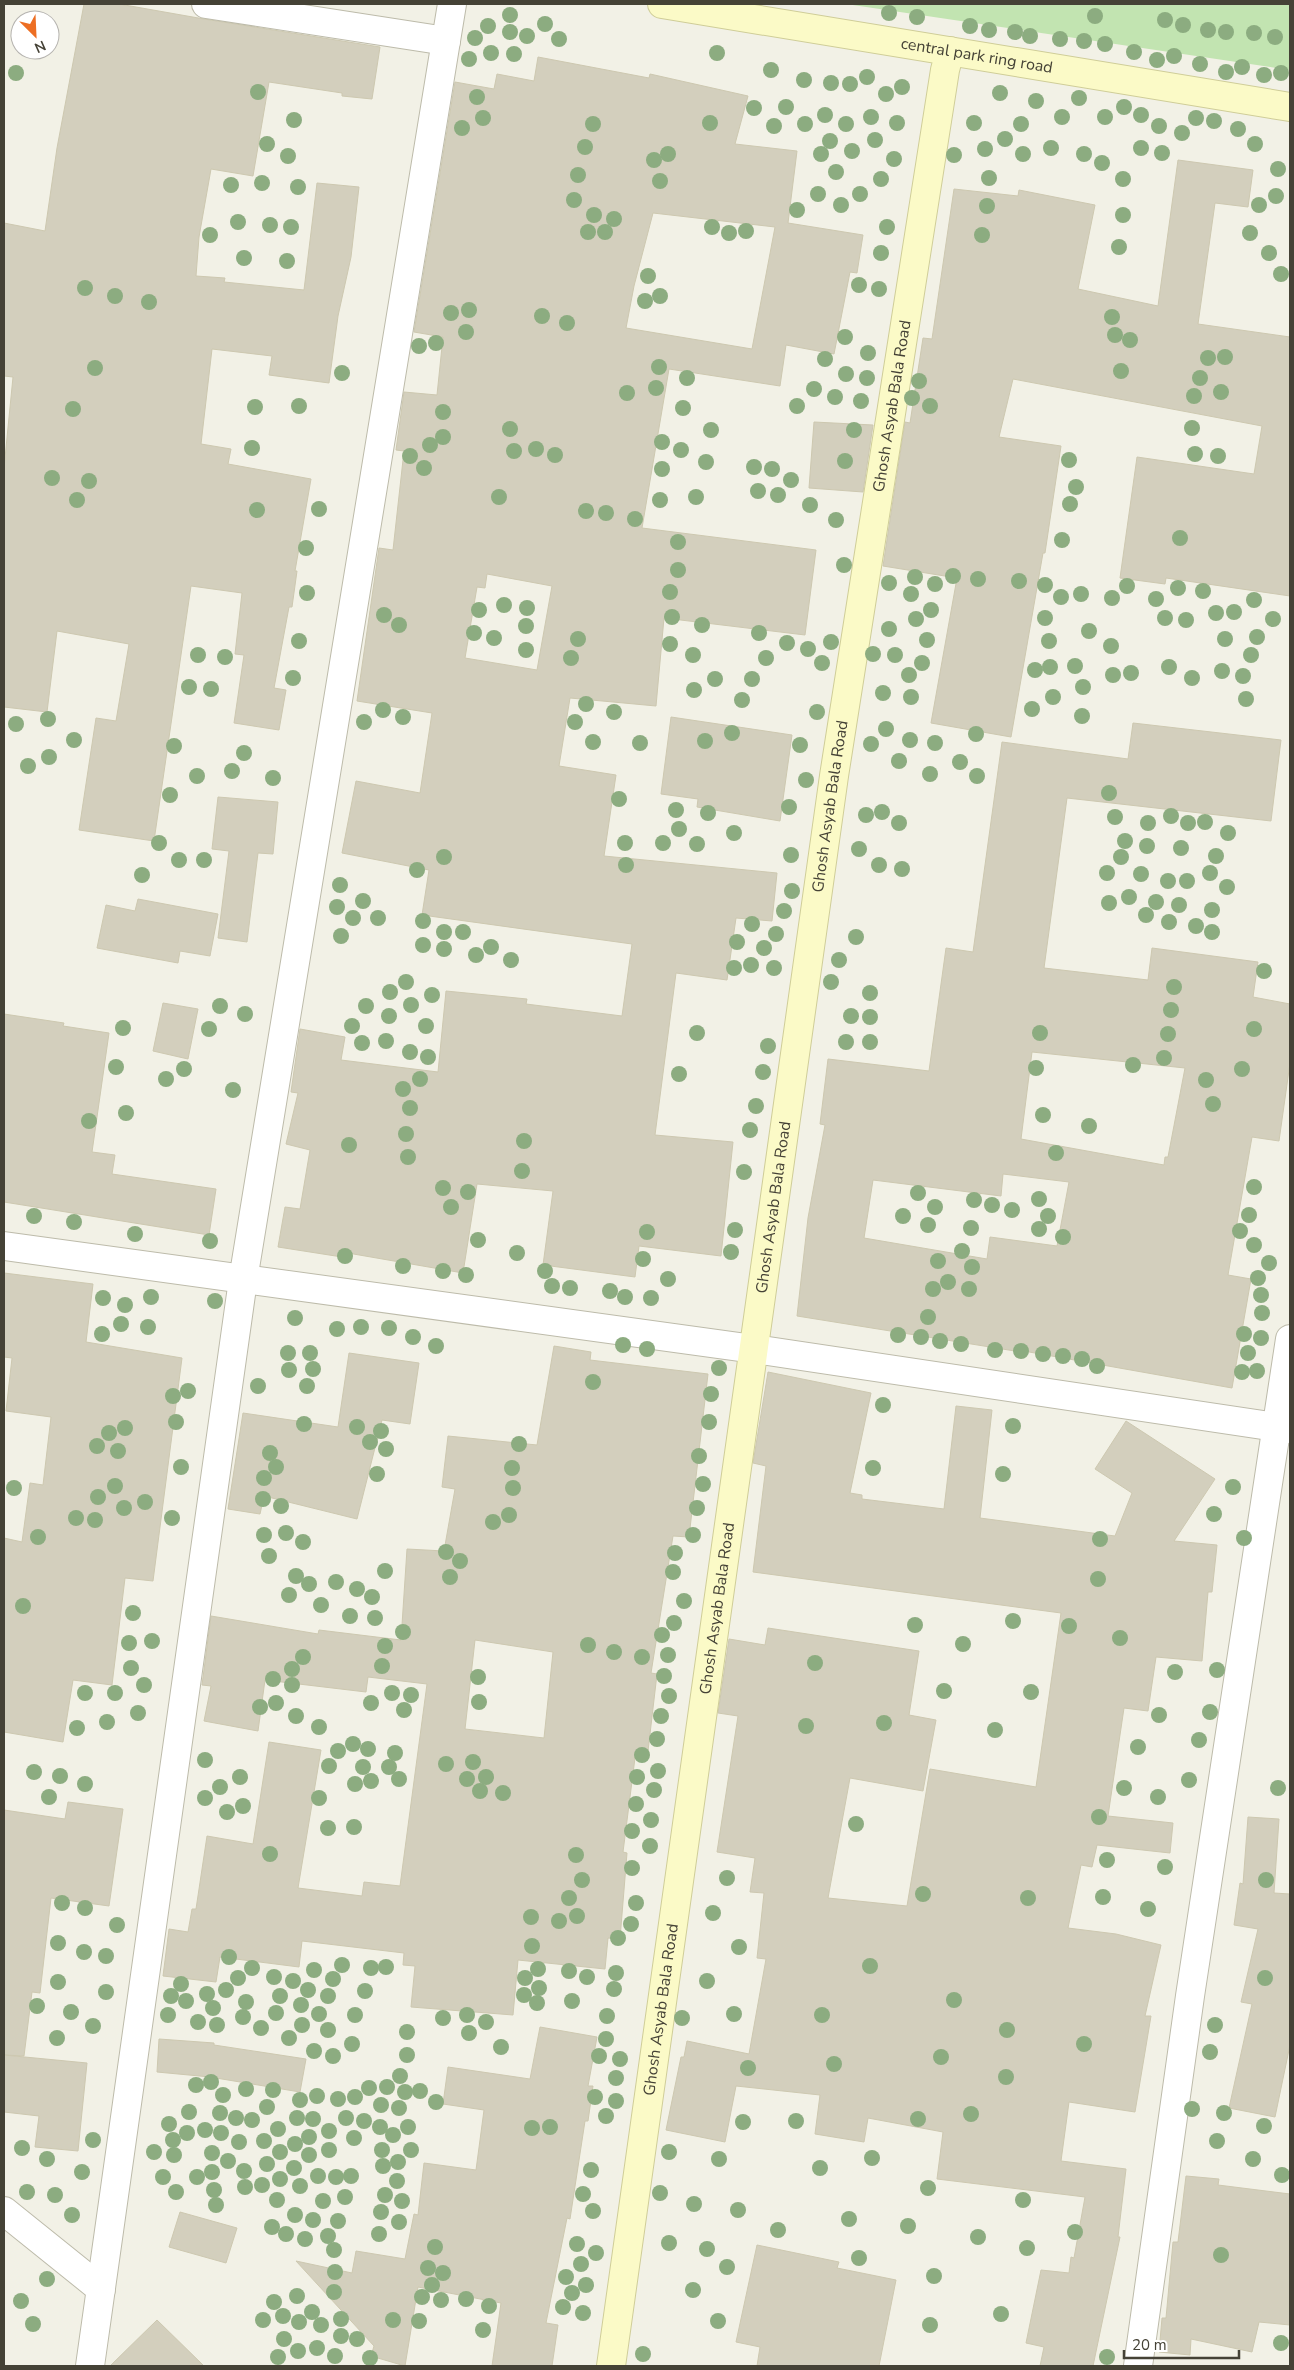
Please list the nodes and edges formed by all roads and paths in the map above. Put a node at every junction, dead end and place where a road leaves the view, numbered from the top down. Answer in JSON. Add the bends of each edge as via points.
{"nodes":[{"id":1,"x":206,"y":4,"type":"edge"},
{"id":2,"x":452,"y":4,"type":"edge"},
{"id":3,"x":662,"y":4,"type":"edge"},
{"id":4,"x":446,"y":41,"type":"junction"},
{"id":5,"x":950,"y":51,"type":"junction"},
{"id":6,"x":1290,"y":107,"type":"edge"},
{"id":7,"x":4,"y":1246,"type":"edge"},
{"id":8,"x":243,"y":1280,"type":"junction"},
{"id":9,"x":1290,"y":1339,"type":"edge"},
{"id":10,"x":754,"y":1349,"type":"junction"},
{"id":11,"x":1284,"y":1428,"type":"edge"},
{"id":12,"x":4,"y":2211,"type":"edge"},
{"id":13,"x":101,"y":2289,"type":"junction"},
{"id":14,"x":90,"y":2366,"type":"edge"},
{"id":15,"x":611,"y":2366,"type":"edge"},
{"id":16,"x":1138,"y":2366,"type":"edge"}],
"edges":[{"from":1,"to":4,"type":"street"},
{"from":2,"to":4,"type":"street"},
{"from":3,"to":5,"type":"street","name":"central park ring road"},
{"from":4,"to":8,"type":"street"},
{"from":5,"to":6,"type":"street","name":"central park ring road"},
{"from":5,"to":10,"type":"street","name":"Ghosh Asyab Bala Road","via":[[834,776]]},
{"from":7,"to":8,"type":"street"},
{"from":8,"to":10,"type":"street"},
{"from":8,"to":13,"type":"street"},
{"from":9,"to":11,"type":"street"},
{"from":10,"to":11,"type":"street"},
{"from":10,"to":15,"type":"street","name":"Ghosh Asyab Bala Road"},
{"from":11,"to":16,"type":"street","via":[[1190,1996]]},
{"from":12,"to":13,"type":"street"},
{"from":13,"to":14,"type":"street"}]}
